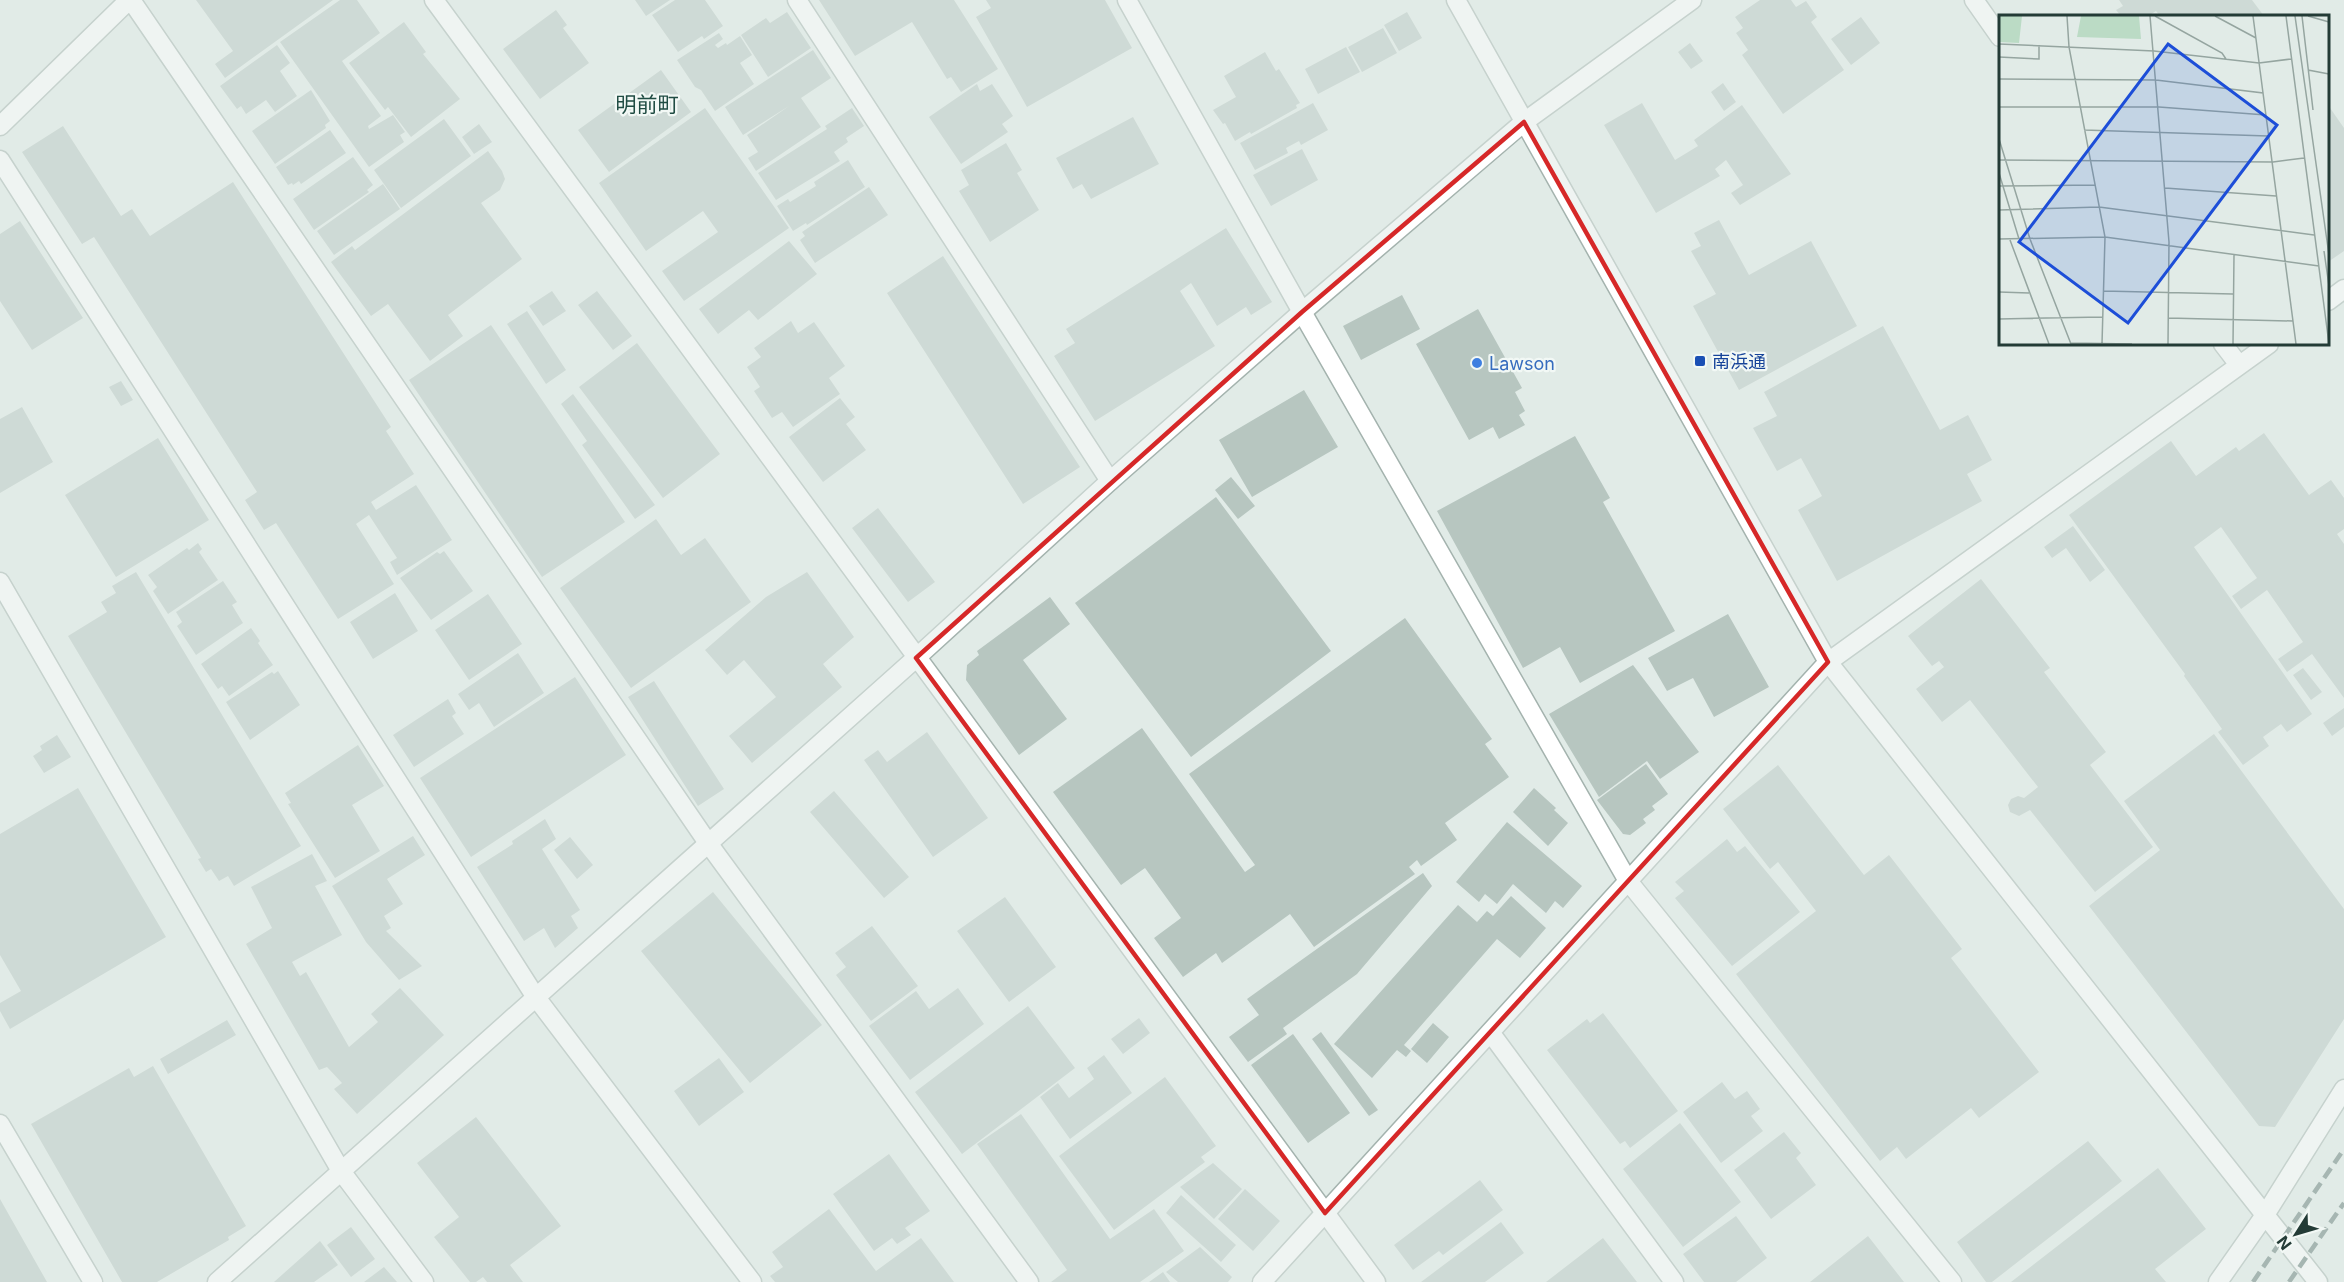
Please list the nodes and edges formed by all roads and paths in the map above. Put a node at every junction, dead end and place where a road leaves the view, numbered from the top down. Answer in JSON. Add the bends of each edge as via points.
{"nodes":[{"id":1,"x":130,"y":0,"type":"edge"},
{"id":2,"x":434,"y":0,"type":"edge"},
{"id":3,"x":796,"y":0,"type":"edge"},
{"id":4,"x":1127,"y":0,"type":"edge"},
{"id":5,"x":1456,"y":0,"type":"edge"},
{"id":6,"x":1692,"y":0,"type":"edge"},
{"id":7,"x":1974,"y":0,"type":"edge"},
{"id":8,"x":1999,"y":34,"type":"edge"},
{"id":9,"x":1524,"y":122,"type":"junction"},
{"id":10,"x":0,"y":126,"type":"edge"},
{"id":11,"x":0,"y":160,"type":"edge"},
{"id":12,"x":2344,"y":289,"type":"edge"},
{"id":13,"x":2329,"y":300,"type":"edge"},
{"id":14,"x":1302,"y":312,"type":"junction"},
{"id":15,"x":2224,"y":345,"type":"edge"},
{"id":16,"x":2268,"y":345,"type":"edge"},
{"id":17,"x":2239,"y":365,"type":"junction"},
{"id":18,"x":1110,"y":481,"type":"junction"},
{"id":19,"x":0,"y":582,"type":"edge"},
{"id":20,"x":916,"y":658,"type":"junction"},
{"id":21,"x":1828,"y":662,"type":"junction"},
{"id":22,"x":708,"y":843,"type":"junction"},
{"id":23,"x":1628,"y":881,"type":"junction"},
{"id":24,"x":535,"y":996,"type":"junction"},
{"id":25,"x":1490,"y":1032,"type":"junction"},
{"id":26,"x":2344,"y":1089,"type":"edge"},
{"id":27,"x":0,"y":1124,"type":"edge"},
{"id":28,"x":341,"y":1171,"type":"junction"},
{"id":29,"x":1325,"y":1213,"type":"junction"},
{"id":30,"x":2265,"y":1215,"type":"junction"},
{"id":31,"x":93,"y":1282,"type":"edge"},
{"id":32,"x":218,"y":1282,"type":"edge"},
{"id":33,"x":424,"y":1282,"type":"edge"},
{"id":34,"x":752,"y":1282,"type":"edge"},
{"id":35,"x":1029,"y":1282,"type":"edge"},
{"id":36,"x":1262,"y":1282,"type":"edge"},
{"id":37,"x":1376,"y":1282,"type":"edge"},
{"id":38,"x":1674,"y":1282,"type":"edge"},
{"id":39,"x":1952,"y":1282,"type":"edge"},
{"id":40,"x":2218,"y":1282,"type":"edge"},
{"id":41,"x":2318,"y":1282,"type":"edge"}],
"edges":[{"from":1,"to":10,"type":"street"},
{"from":1,"to":22,"type":"street"},
{"from":2,"to":20,"type":"street"},
{"from":3,"to":18,"type":"street"},
{"from":4,"to":14,"type":"street"},
{"from":5,"to":9,"type":"street"},
{"from":6,"to":9,"type":"street"},
{"from":7,"to":8,"type":"street"},
{"from":9,"to":14,"type":"street"},
{"from":9,"to":21,"type":"street"},
{"from":11,"to":24,"type":"street"},
{"from":12,"to":13,"type":"street"},
{"from":14,"to":18,"type":"street"},
{"from":14,"to":23,"type":"street"},
{"from":15,"to":17,"type":"street"},
{"from":16,"to":17,"type":"street"},
{"from":17,"to":21,"type":"street"},
{"from":18,"to":20,"type":"street"},
{"from":19,"to":28,"type":"street"},
{"from":20,"to":22,"type":"street"},
{"from":20,"to":29,"type":"street"},
{"from":21,"to":23,"type":"street"},
{"from":21,"to":30,"type":"street"},
{"from":22,"to":24,"type":"street"},
{"from":22,"to":35,"type":"street"},
{"from":23,"to":25,"type":"street"},
{"from":23,"to":39,"type":"street"},
{"from":24,"to":28,"type":"street"},
{"from":24,"to":34,"type":"street"},
{"from":25,"to":29,"type":"street"},
{"from":25,"to":38,"type":"street"},
{"from":26,"to":30,"type":"street"},
{"from":27,"to":31,"type":"street"},
{"from":28,"to":32,"type":"street"},
{"from":28,"to":33,"type":"street"},
{"from":29,"to":36,"type":"street"},
{"from":29,"to":37,"type":"street"},
{"from":30,"to":40,"type":"street"},
{"from":30,"to":41,"type":"street"}]}
